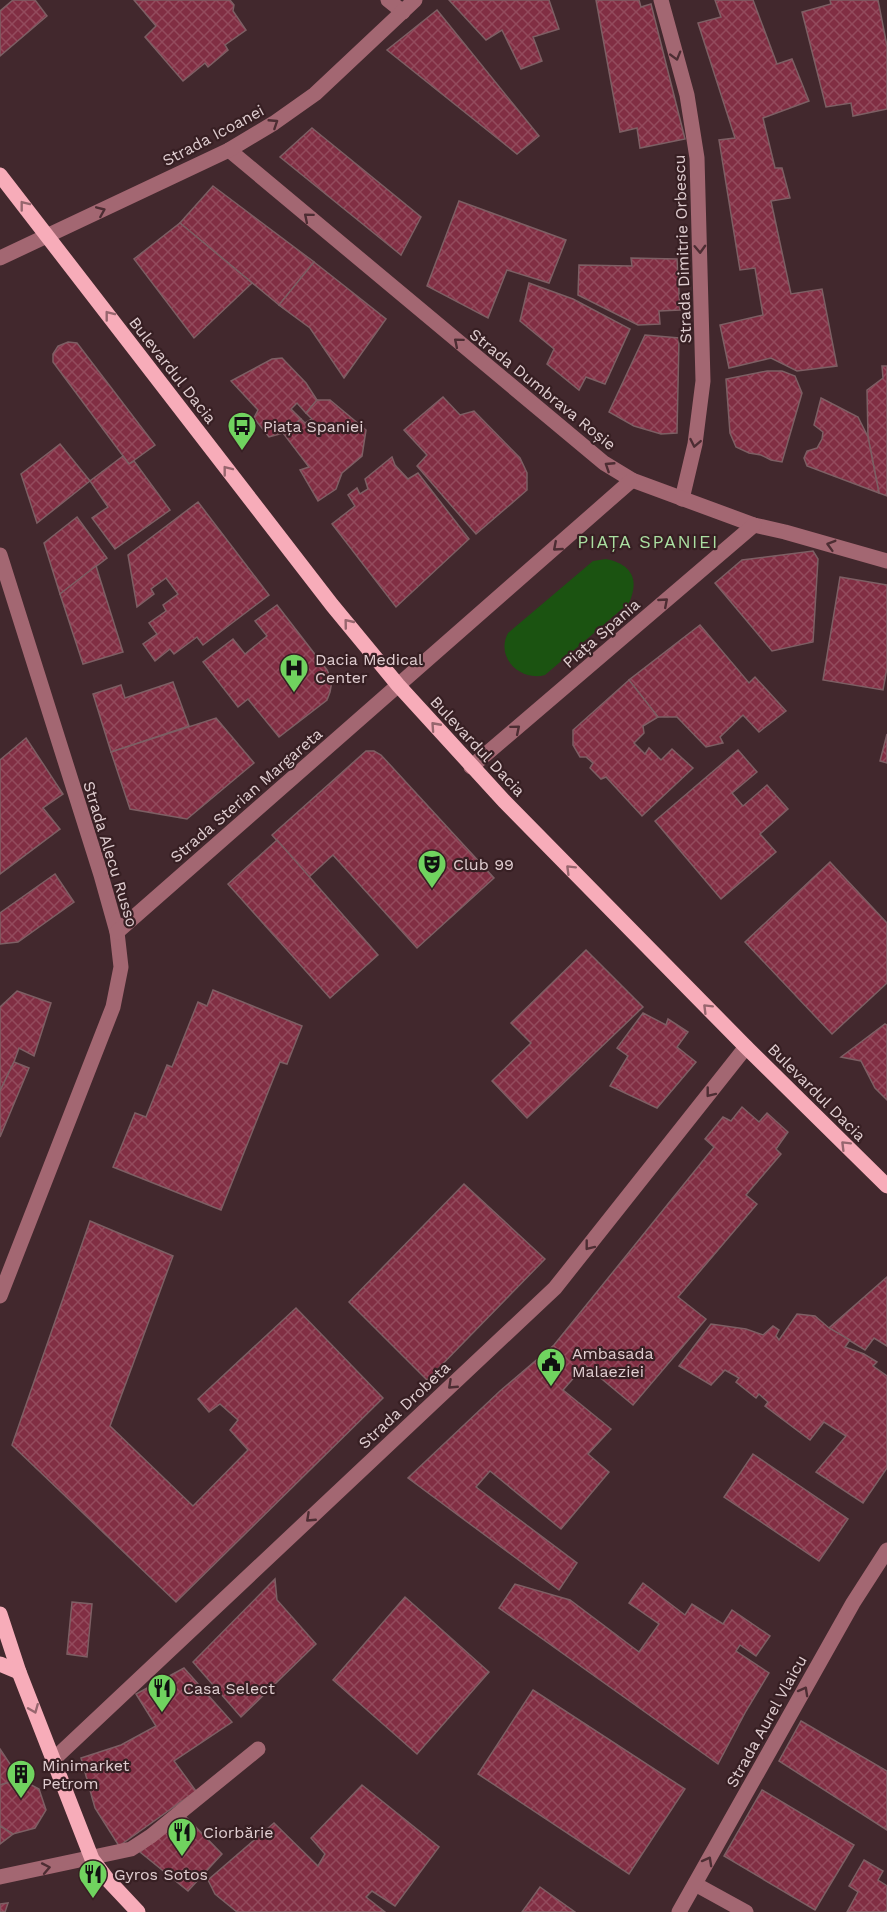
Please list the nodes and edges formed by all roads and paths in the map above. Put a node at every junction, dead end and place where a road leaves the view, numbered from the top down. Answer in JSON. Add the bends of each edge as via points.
{"nodes":[{"id":1,"x":388,"y":0,"type":"edge"},
{"id":2,"x":415,"y":0,"type":"edge"},
{"id":3,"x":661,"y":0,"type":"edge"},
{"id":4,"x":403,"y":12,"type":"junction"},
{"id":5,"x":229,"y":150,"type":"junction"},
{"id":6,"x":0,"y":175,"type":"edge"},
{"id":7,"x":47,"y":235,"type":"junction"},
{"id":8,"x":0,"y":258,"type":"edge"},
{"id":9,"x":632,"y":480,"type":"junction"},
{"id":10,"x":682,"y":499,"type":"junction"},
{"id":11,"x":754,"y":525,"type":"junction"},
{"id":12,"x":0,"y":555,"type":"edge"},
{"id":13,"x":887,"y":561,"type":"edge"},
{"id":14,"x":398,"y":685,"type":"junction"},
{"id":15,"x":471,"y":767,"type":"junction"},
{"id":16,"x":117,"y":932,"type":"junction"},
{"id":17,"x":746,"y":1047,"type":"junction"},
{"id":18,"x":887,"y":1186,"type":"edge"},
{"id":19,"x":0,"y":1296,"type":"edge"},
{"id":20,"x":887,"y":1550,"type":"edge"},
{"id":21,"x":0,"y":1614,"type":"edge"},
{"id":22,"x":0,"y":1664,"type":"edge"},
{"id":23,"x":19,"y":1672,"type":"junction"},
{"id":24,"x":258,"y":1749,"type":"dead end"},
{"id":25,"x":54,"y":1759,"type":"junction"},
{"id":26,"x":92,"y":1859,"type":"junction"},
{"id":27,"x":0,"y":1877,"type":"edge"},
{"id":28,"x":695,"y":1884,"type":"junction"},
{"id":29,"x":138,"y":1912,"type":"edge"},
{"id":30,"x":679,"y":1912,"type":"edge"},
{"id":31,"x":746,"y":1912,"type":"edge"}],
"edges":[{"from":1,"to":4,"type":"street"},
{"from":2,"to":4,"type":"street","name":"Strada Icoanei"},
{"from":3,"to":10,"type":"street","name":"Strada Dimitrie Orbescu","one_way":true,"via":[[687,95],[697,159],[704,381]]},
{"from":5,"to":4,"type":"street","name":"Strada Icoanei","one_way":true,"via":[[315,94]]},
{"from":7,"to":5,"type":"street","name":"Strada Icoanei","one_way":true},
{"from":9,"to":5,"type":"street","name":"Strada Dumbrava Roșie","one_way":true,"via":[[588,451]]},
{"from":7,"to":6,"type":"main road","name":"Bulevardul Dacia","one_way":true},
{"from":7,"to":8,"type":"street","name":"Strada Icoanei"},
{"from":14,"to":7,"type":"main road","name":"Bulevardul Dacia","one_way":true},
{"from":9,"to":10,"type":"street","name":"Strada Dumbrava Roșie"},
{"from":9,"to":14,"type":"street","one_way":true},
{"from":10,"to":11,"type":"street","name":"Strada Dumbrava Roșie"},
{"from":13,"to":11,"type":"street","name":"Strada Dumbrava Roșie","one_way":true},
{"from":15,"to":11,"type":"street","name":"Piața Spania","one_way":true},
{"from":12,"to":16,"type":"street","name":"Strada Alecu Russo"},
{"from":15,"to":14,"type":"main road","name":"Bulevardul Dacia","one_way":true},
{"from":14,"to":16,"type":"street","name":"Strada Sterian Margareta"},
{"from":17,"to":15,"type":"main road","name":"Bulevardul Dacia","one_way":true},
{"from":16,"to":19,"type":"street","name":"Strada Alecu Russo","via":[[121,967],[113,1007]]},
{"from":18,"to":17,"type":"main road","name":"Bulevardul Dacia","one_way":true},
{"from":17,"to":25,"type":"street","name":"Strada Drobeta","one_way":true,"via":[[555,1288]]},
{"from":28,"to":20,"type":"street","name":"Strada Aurel Vlaicu","one_way":true},
{"from":21,"to":23,"type":"main road"},
{"from":22,"to":23,"type":"main road"},
{"from":23,"to":25,"type":"main road","one_way":true},
{"from":24,"to":26,"type":"street","via":[[151,1836],[131,1849]]},
{"from":25,"to":26,"type":"main road"},
{"from":27,"to":26,"type":"street","one_way":true},
{"from":26,"to":29,"type":"main road"},
{"from":28,"to":30,"type":"street","name":"Strada Aurel Vlaicu"},
{"from":28,"to":31,"type":"street"}]}
